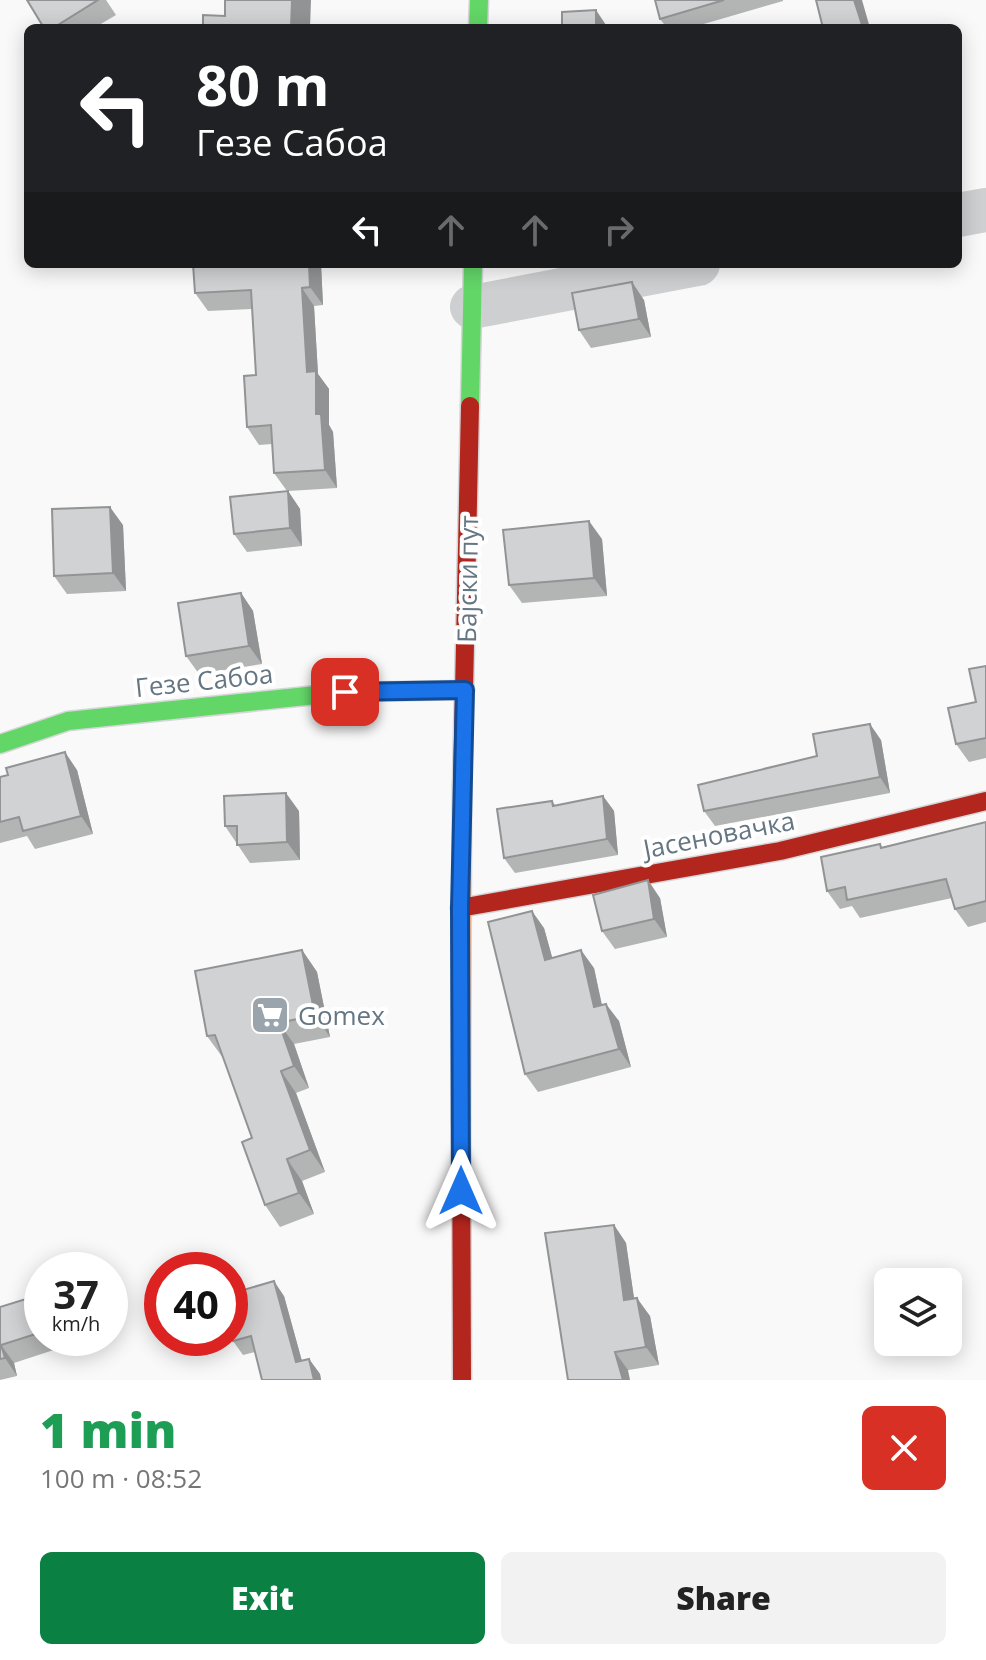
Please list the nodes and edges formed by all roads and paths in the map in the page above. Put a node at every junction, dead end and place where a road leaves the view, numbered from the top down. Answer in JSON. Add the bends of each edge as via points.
{"nodes":[{"id":1,"x":986,"y":210,"type":"edge"},
{"id":2,"x":962,"y":214,"type":"edge"},
{"id":3,"x":473,"y":268,"type":"edge"},
{"id":4,"x":677,"y":268,"type":"edge"},
{"id":5,"x":472,"y":307,"type":"junction"},
{"id":6,"x":465,"y":690,"type":"junction"},
{"id":7,"x":0,"y":744,"type":"edge"},
{"id":8,"x":986,"y":801,"type":"edge"},
{"id":9,"x":460,"y":908,"type":"junction"},
{"id":10,"x":462,"y":1380,"type":"edge"}],
"edges":[{"from":1,"to":2,"type":"street"},
{"from":3,"to":5,"type":"street","name":"Бајски пут"},
{"from":4,"to":5,"type":"street"},
{"from":5,"to":6,"type":"street","name":"Бајски пут"},
{"from":6,"to":7,"type":"street","name":"Гезе Сабоа","via":[[345,692],[68,721]]},
{"from":6,"to":9,"type":"street","name":"Бајски пут"},
{"from":8,"to":9,"type":"street","name":"Јасеновачка","via":[[780,851]]},
{"from":9,"to":10,"type":"street","name":"Бајски пут"}]}
